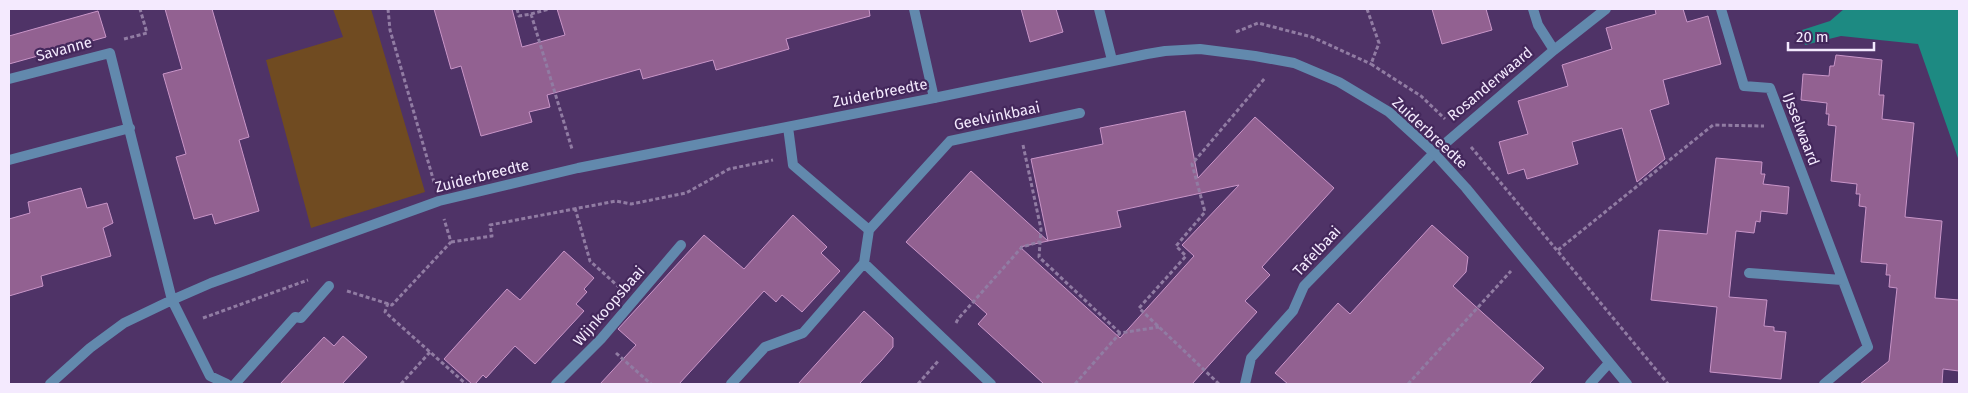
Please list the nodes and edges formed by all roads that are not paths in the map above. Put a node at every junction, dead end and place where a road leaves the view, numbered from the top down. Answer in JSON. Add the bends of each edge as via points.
{"nodes":[{"id":1,"x":914,"y":9,"type":"edge"},
{"id":2,"x":1099,"y":9,"type":"edge"},
{"id":3,"x":1533,"y":9,"type":"edge"},
{"id":4,"x":1606,"y":9,"type":"edge"},
{"id":5,"x":1720,"y":9,"type":"edge"},
{"id":6,"x":1554,"y":50,"type":"junction"},
{"id":7,"x":1112,"y":60,"type":"junction"},
{"id":8,"x":9,"y":79,"type":"edge"},
{"id":9,"x":934,"y":98,"type":"junction"},
{"id":10,"x":1080,"y":113,"type":"dead end"},
{"id":11,"x":788,"y":127,"type":"junction"},
{"id":12,"x":130,"y":128,"type":"junction"},
{"id":13,"x":1434,"y":153,"type":"junction"},
{"id":14,"x":9,"y":160,"type":"edge"},
{"id":15,"x":870,"y":230,"type":"junction"},
{"id":16,"x":681,"y":245,"type":"dead end"},
{"id":17,"x":864,"y":263,"type":"junction"},
{"id":18,"x":1748,"y":273,"type":"dead end"},
{"id":19,"x":1842,"y":280,"type":"junction"},
{"id":20,"x":329,"y":286,"type":"dead end"},
{"id":21,"x":172,"y":300,"type":"junction"},
{"id":22,"x":1609,"y":363,"type":"junction"},
{"id":23,"x":207,"y":380,"type":"edge"},
{"id":24,"x":50,"y":384,"type":"edge"},
{"id":25,"x":227,"y":384,"type":"edge"},
{"id":26,"x":235,"y":384,"type":"edge"},
{"id":27,"x":556,"y":384,"type":"edge"},
{"id":28,"x":731,"y":384,"type":"edge"},
{"id":29,"x":991,"y":384,"type":"edge"},
{"id":30,"x":1245,"y":384,"type":"edge"},
{"id":31,"x":1590,"y":384,"type":"edge"},
{"id":32,"x":1627,"y":384,"type":"edge"},
{"id":33,"x":1824,"y":384,"type":"edge"}],
"edges":[{"from":1,"to":9,"type":"street"},
{"from":2,"to":7,"type":"street"},
{"from":3,"to":6,"type":"street","name":"Rosanderwaard","via":[[1538,25]]},
{"from":4,"to":6,"type":"street"},
{"from":5,"to":19,"type":"street","name":"IJsselwaard","via":[[1744,86],[1770,88]]},
{"from":6,"to":13,"type":"street","name":"Rosanderwaard"},
{"from":7,"to":9,"type":"street","name":"Zuiderbreedte"},
{"from":7,"to":13,"type":"street","name":"Zuiderbreedte","via":[[1165,50],[1200,49],[1294,63],[1330,78],[1389,112]]},
{"from":8,"to":12,"type":"street","name":"Savanne","via":[[110,53]]},
{"from":9,"to":11,"type":"street","name":"Zuiderbreedte"},
{"from":10,"to":15,"type":"street","name":"Geelvinkbaai","via":[[950,141]]},
{"from":11,"to":15,"type":"street","via":[[793,165]]},
{"from":11,"to":21,"type":"street","name":"Zuiderbreedte","via":[[578,168],[439,201]]},
{"from":12,"to":14,"type":"street"},
{"from":12,"to":21,"type":"street","name":"Savanne"},
{"from":13,"to":22,"type":"street","name":"Zuiderbreedte"},
{"from":13,"to":30,"type":"street","name":"Tafelbaai","via":[[1304,286],[1293,311],[1251,358]]},
{"from":15,"to":17,"type":"street"},
{"from":16,"to":27,"type":"street","name":"Wijnkoopsbaai","via":[[601,339]]},
{"from":17,"to":28,"type":"street","via":[[803,332],[765,347]]},
{"from":17,"to":29,"type":"street"},
{"from":18,"to":19,"type":"street"},
{"from":19,"to":33,"type":"street","name":"IJsselwaard","via":[[1868,347]]},
{"from":20,"to":26,"type":"street","via":[[301,318],[295,317]]},
{"from":21,"to":23,"type":"street"},
{"from":21,"to":24,"type":"street","name":"Zuiderbreedte","via":[[124,323]]},
{"from":22,"to":31,"type":"street"},
{"from":22,"to":32,"type":"street","name":"Zuiderbreedte"},
{"from":23,"to":25,"type":"street"}]}
